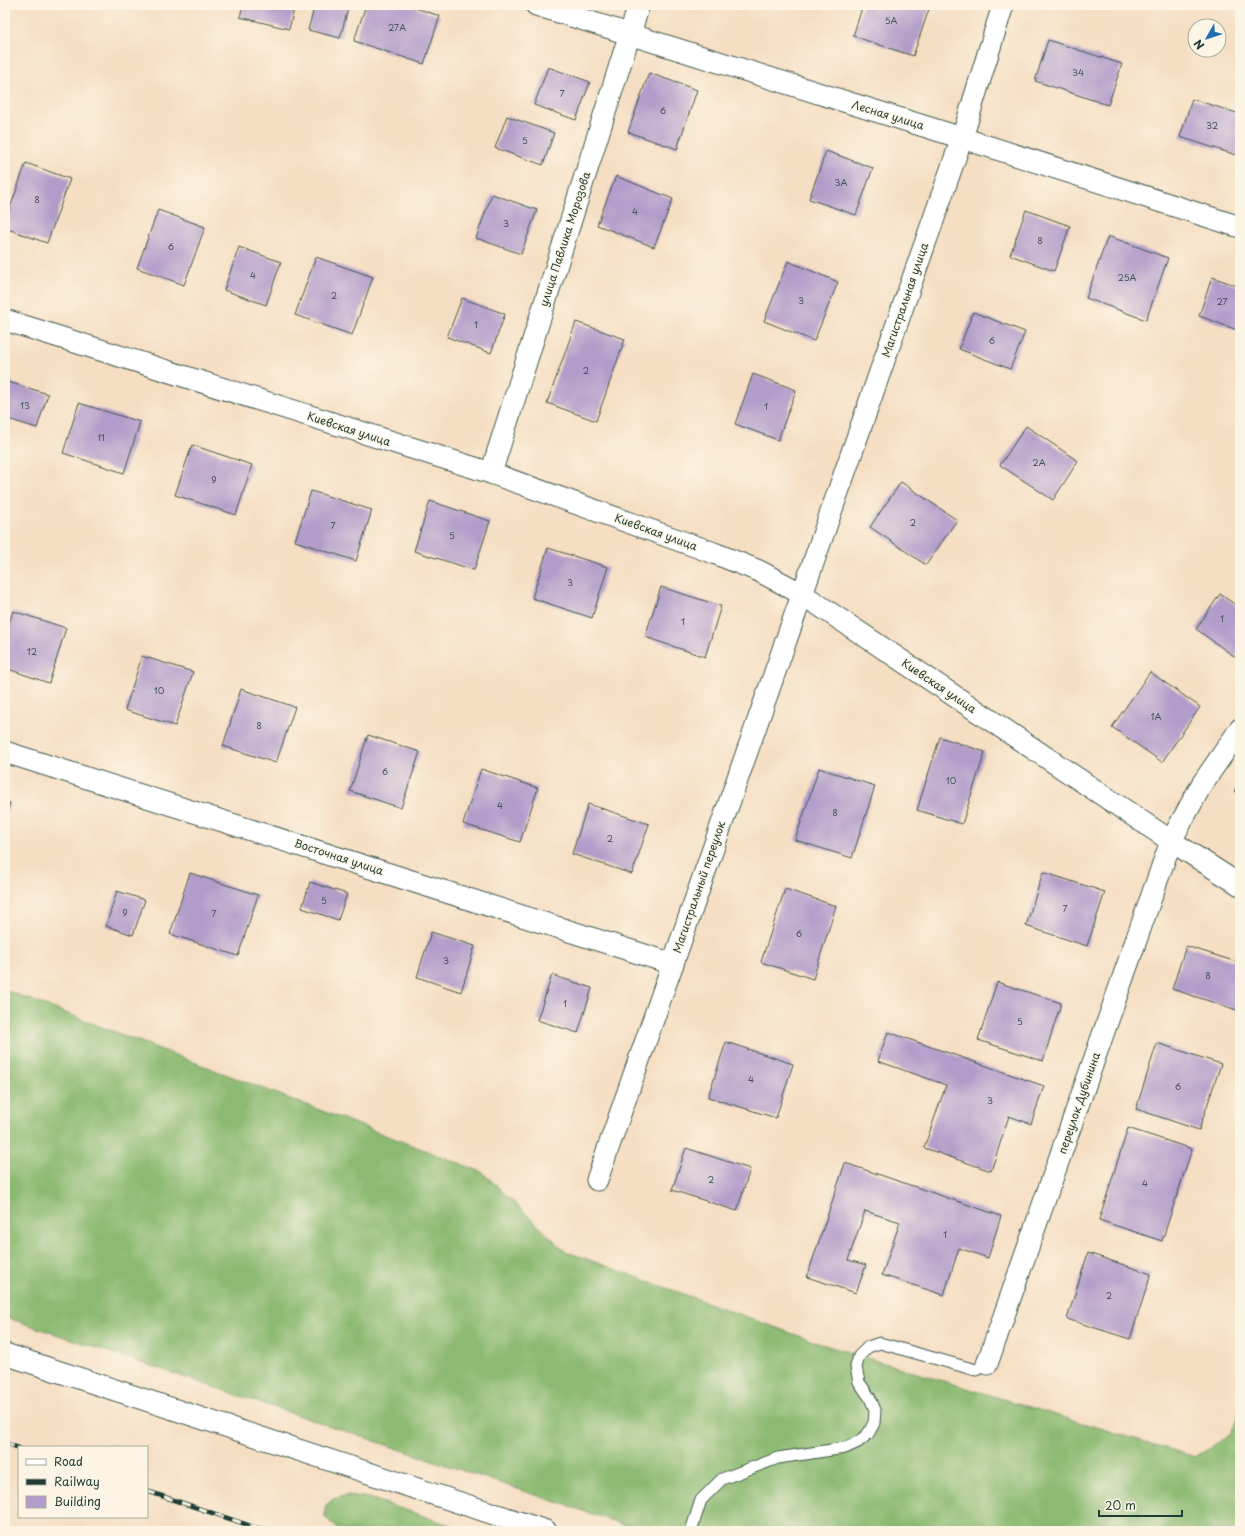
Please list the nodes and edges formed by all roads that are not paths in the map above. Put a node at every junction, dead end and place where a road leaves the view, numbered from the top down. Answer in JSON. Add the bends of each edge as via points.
{"nodes":[{"id":1,"x":536,"y":5,"type":"edge"},
{"id":2,"x":639,"y":5,"type":"edge"},
{"id":3,"x":1003,"y":5,"type":"edge"},
{"id":4,"x":630,"y":35,"type":"junction"},
{"id":5,"x":962,"y":138,"type":"junction"},
{"id":6,"x":1240,"y":227,"type":"edge"},
{"id":7,"x":5,"y":320,"type":"edge"},
{"id":8,"x":491,"y":473,"type":"junction"},
{"id":9,"x":802,"y":594,"type":"junction"},
{"id":10,"x":1240,"y":729,"type":"edge"},
{"id":11,"x":5,"y":752,"type":"edge"},
{"id":12,"x":1171,"y":842,"type":"junction"},
{"id":13,"x":1240,"y":885,"type":"edge"},
{"id":14,"x":673,"y":964,"type":"junction"},
{"id":15,"x":597,"y":1180,"type":"dead end"},
{"id":16,"x":5,"y":1354,"type":"edge"},
{"id":17,"x":987,"y":1364,"type":"joint"},
{"id":18,"x":546,"y":1531,"type":"edge"},
{"id":19,"x":691,"y":1531,"type":"edge"}],
"edges":[{"from":1,"to":4,"type":"street","name":"Лесная улица"},
{"from":2,"to":4,"type":"street","name":"улица Павлика Морозова"},
{"from":3,"to":5,"type":"street","name":"Магистральная улица"},
{"from":4,"to":5,"type":"street","name":"Лесная улица"},
{"from":4,"to":8,"type":"street","name":"улица Павлика Морозова"},
{"from":5,"to":6,"type":"street","name":"Лесная улица"},
{"from":5,"to":9,"type":"street","name":"Магистральная улица"},
{"from":7,"to":8,"type":"street","name":"Киевская улица"},
{"from":8,"to":9,"type":"street","name":"Киевская улица","via":[[714,553]]},
{"from":9,"to":12,"type":"street","name":"Киевская улица"},
{"from":9,"to":14,"type":"street","name":"Магистральный переулок"},
{"from":10,"to":12,"type":"street","name":"переулок Дубинина","via":[[1202,784]]},
{"from":11,"to":14,"type":"street","name":"Восточная улица"},
{"from":12,"to":13,"type":"street","name":"Киевская улица"},
{"from":12,"to":17,"type":"street","name":"переулок Дубинина"},
{"from":14,"to":15,"type":"street","name":"Магистральный переулок"},
{"from":16,"to":18,"type":"street"},
{"from":17,"to":19,"type":"lane","via":[[976,1370],[880,1343],[868,1347],[859,1356],[856,1367],[859,1382],[875,1410],[874,1423],[868,1434],[845,1448],[778,1458],[722,1479],[701,1500]]}]}
